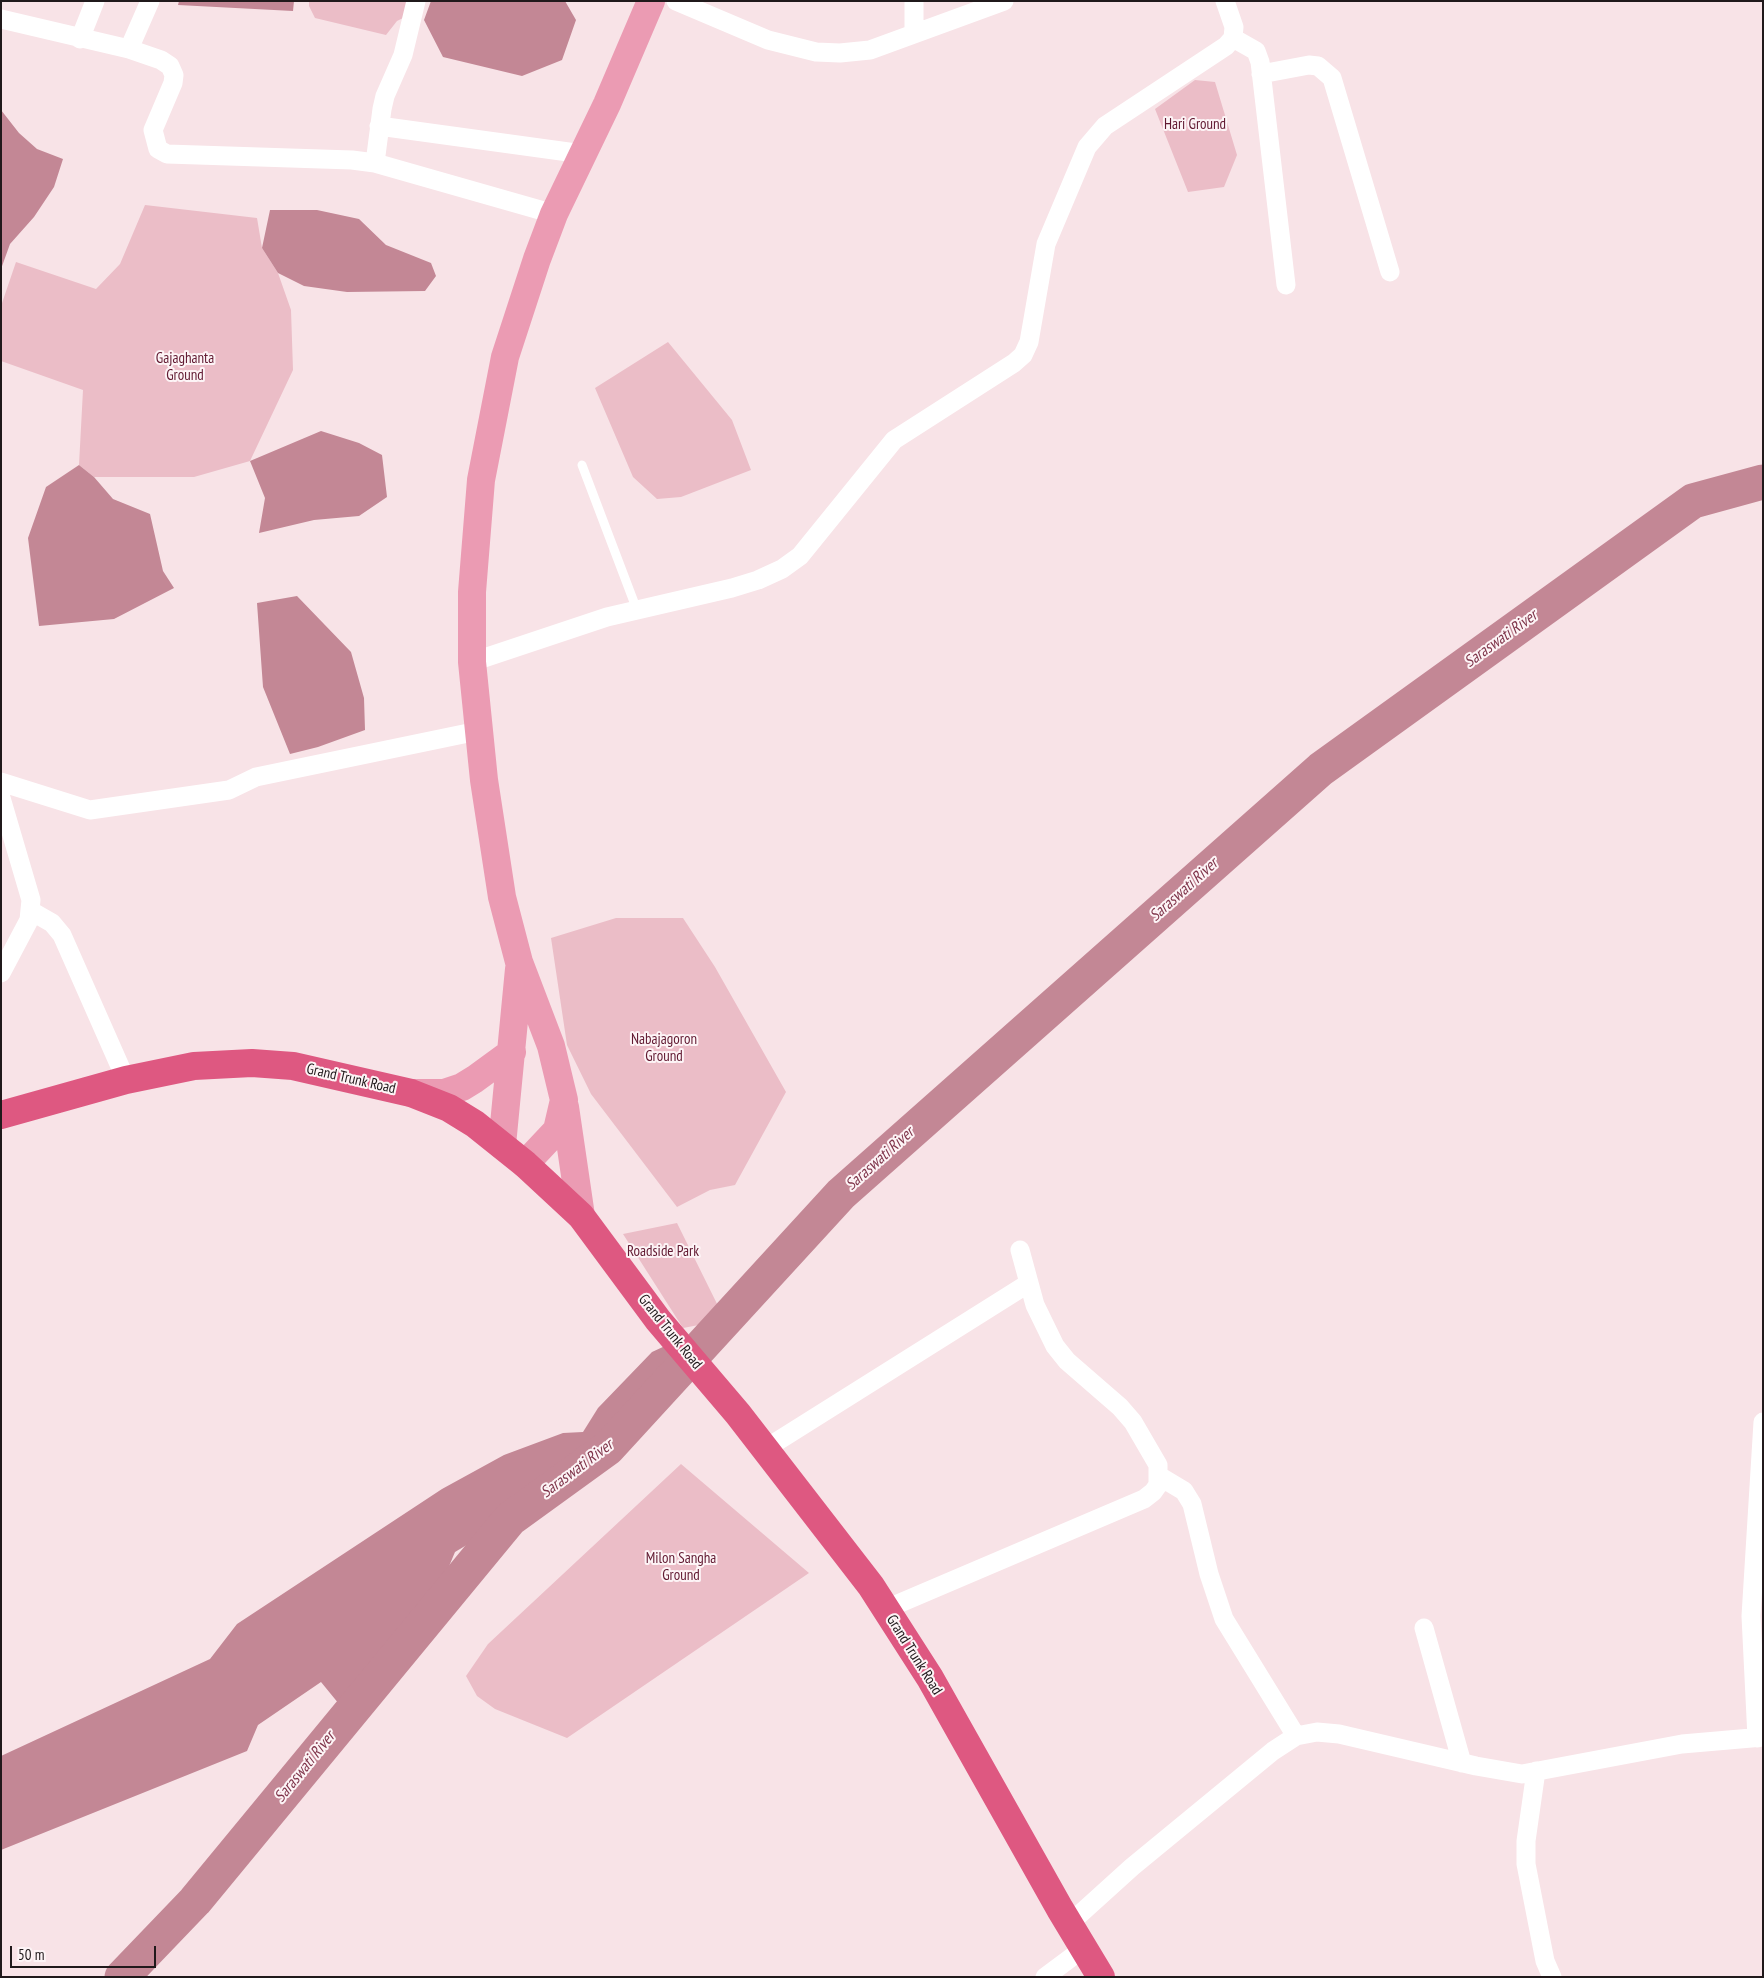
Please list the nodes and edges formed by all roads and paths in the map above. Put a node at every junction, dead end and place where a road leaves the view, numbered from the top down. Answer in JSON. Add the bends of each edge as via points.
{"nodes":[{"id":1,"x":94,"y":1,"type":"edge"},
{"id":2,"x":150,"y":1,"type":"edge"},
{"id":3,"x":416,"y":1,"type":"edge"},
{"id":4,"x":651,"y":1,"type":"edge"},
{"id":5,"x":676,"y":1,"type":"edge"},
{"id":6,"x":914,"y":1,"type":"edge"},
{"id":7,"x":1004,"y":1,"type":"edge"},
{"id":8,"x":1225,"y":1,"type":"edge"},
{"id":9,"x":1,"y":19,"type":"edge"},
{"id":10,"x":914,"y":34,"type":"junction"},
{"id":11,"x":1233,"y":38,"type":"junction"},
{"id":12,"x":80,"y":39,"type":"junction"},
{"id":13,"x":129,"y":49,"type":"junction"},
{"id":14,"x":1262,"y":74,"type":"junction"},
{"id":15,"x":380,"y":126,"type":"junction"},
{"id":16,"x":584,"y":154,"type":"junction"},
{"id":17,"x":375,"y":163,"type":"junction"},
{"id":18,"x":554,"y":214,"type":"junction"},
{"id":19,"x":1390,"y":272,"type":"dead end"},
{"id":20,"x":1286,"y":285,"type":"dead end"},
{"id":21,"x":582,"y":464,"type":"dead end"},
{"id":22,"x":637,"y":610,"type":"junction"},
{"id":23,"x":472,"y":662,"type":"junction"},
{"id":24,"x":478,"y":731,"type":"junction"},
{"id":25,"x":1,"y":782,"type":"edge"},
{"id":26,"x":1,"y":798,"type":"edge"},
{"id":27,"x":31,"y":911,"type":"junction"},
{"id":28,"x":520,"y":962,"type":"junction"},
{"id":29,"x":1,"y":973,"type":"edge"},
{"id":30,"x":512,"y":1052,"type":"junction"},
{"id":31,"x":126,"y":1080,"type":"junction"},
{"id":32,"x":410,"y":1093,"type":"junction"},
{"id":33,"x":564,"y":1100,"type":"junction"},
{"id":34,"x":1,"y":1114,"type":"edge"},
{"id":35,"x":502,"y":1145,"type":"junction"},
{"id":36,"x":526,"y":1164,"type":"junction"},
{"id":37,"x":581,"y":1216,"type":"junction"},
{"id":38,"x":1020,"y":1250,"type":"dead end"},
{"id":39,"x":1029,"y":1283,"type":"junction"},
{"id":40,"x":1763,"y":1422,"type":"edge"},
{"id":41,"x":765,"y":1449,"type":"junction"},
{"id":42,"x":1158,"y":1476,"type":"junction"},
{"id":43,"x":1758,"y":1560,"type":"edge"},
{"id":44,"x":886,"y":1609,"type":"junction"},
{"id":45,"x":1424,"y":1628,"type":"dead end"},
{"id":46,"x":1296,"y":1736,"type":"junction"},
{"id":47,"x":1760,"y":1738,"type":"edge"},
{"id":48,"x":1462,"y":1763,"type":"junction"},
{"id":49,"x":1536,"y":1771,"type":"junction"},
{"id":50,"x":1069,"y":1924,"type":"junction"},
{"id":51,"x":1084,"y":1948,"type":"junction"},
{"id":52,"x":1046,"y":1977,"type":"edge"},
{"id":53,"x":1102,"y":1977,"type":"edge"},
{"id":54,"x":1552,"y":1977,"type":"edge"}],
"edges":[{"from":1,"to":12,"type":"street"},
{"from":2,"to":13,"type":"street"},
{"from":3,"to":15,"type":"street","via":[[403,56],[385,96]]},
{"from":4,"to":16,"type":"main road"},
{"from":5,"to":10,"type":"street","via":[[768,40],[816,52],[870,50]]},
{"from":6,"to":10,"type":"street"},
{"from":7,"to":10,"type":"street"},
{"from":8,"to":11,"type":"street","via":[[1234,27]]},
{"from":9,"to":12,"type":"street"},
{"from":11,"to":14,"type":"street","via":[[1256,51]]},
{"from":11,"to":22,"type":"street","via":[[1226,46],[1105,126],[1087,147],[1046,244],[1029,342],[1023,355],[894,440],[800,556],[782,569],[732,588]]},
{"from":12,"to":13,"type":"street"},
{"from":13,"to":17,"type":"street","via":[[161,60],[170,66],[174,74],[153,130],[158,148],[167,154]]},
{"from":14,"to":19,"type":"street","via":[[1309,65],[1318,66],[1332,78]]},
{"from":14,"to":20,"type":"street"},
{"from":15,"to":16,"type":"street"},
{"from":15,"to":17,"type":"street"},
{"from":16,"to":18,"type":"main road"},
{"from":17,"to":18,"type":"street"},
{"from":18,"to":23,"type":"main road","via":[[505,357],[492,417],[476,540]]},
{"from":21,"to":22,"type":"lane"},
{"from":22,"to":23,"type":"street"},
{"from":23,"to":24,"type":"main road"},
{"from":24,"to":25,"type":"street","via":[[256,777],[229,790],[90,810]]},
{"from":24,"to":28,"type":"main road","via":[[502,897]]},
{"from":26,"to":27,"type":"street","via":[[24,872]]},
{"from":27,"to":29,"type":"street"},
{"from":27,"to":31,"type":"street","via":[[52,923],[62,935]]},
{"from":28,"to":30,"type":"main road"},
{"from":28,"to":33,"type":"main road","via":[[551,1046]]},
{"from":30,"to":32,"type":"main road","via":[[462,1087],[444,1093]]},
{"from":30,"to":35,"type":"main road"},
{"from":31,"to":32,"type":"highway","name":"Grand Trunk Road","via":[[194,1066],[252,1063],[293,1066]]},
{"from":31,"to":34,"type":"highway","name":"Grand Trunk Road"},
{"from":32,"to":35,"type":"highway","name":"Grand Trunk Road","via":[[450,1108]]},
{"from":33,"to":36,"type":"main road","via":[[557,1130]]},
{"from":33,"to":37,"type":"main road"},
{"from":35,"to":36,"type":"highway","name":"Grand Trunk Road"},
{"from":36,"to":37,"type":"highway","name":"Grand Trunk Road"},
{"from":37,"to":41,"type":"highway","name":"Grand Trunk Road","via":[[658,1320]]},
{"from":38,"to":39,"type":"street"},
{"from":39,"to":41,"type":"street"},
{"from":39,"to":42,"type":"street","via":[[1035,1305],[1055,1346],[1132,1422],[1158,1465]]},
{"from":40,"to":43,"type":"street"},
{"from":41,"to":44,"type":"highway","name":"Grand Trunk Road"},
{"from":42,"to":44,"type":"street","via":[[1154,1492],[1144,1499]]},
{"from":42,"to":46,"type":"street","via":[[1184,1491],[1192,1504],[1224,1619]]},
{"from":43,"to":47,"type":"street","via":[[1751,1656]]},
{"from":44,"to":50,"type":"highway","name":"Grand Trunk Road","via":[[930,1678]]},
{"from":45,"to":48,"type":"street"},
{"from":46,"to":48,"type":"street","via":[[1316,1732],[1339,1734]]},
{"from":46,"to":50,"type":"street","via":[[1273,1751],[1162,1842]]},
{"from":47,"to":49,"type":"street","via":[[1682,1744]]},
{"from":48,"to":49,"type":"street","via":[[1522,1774]]},
{"from":49,"to":54,"type":"street","via":[[1526,1864],[1545,1961]]},
{"from":50,"to":51,"type":"highway","name":"Grand Trunk Road"},
{"from":51,"to":52,"type":"street"},
{"from":51,"to":53,"type":"highway","name":"Grand Trunk Road"}]}
